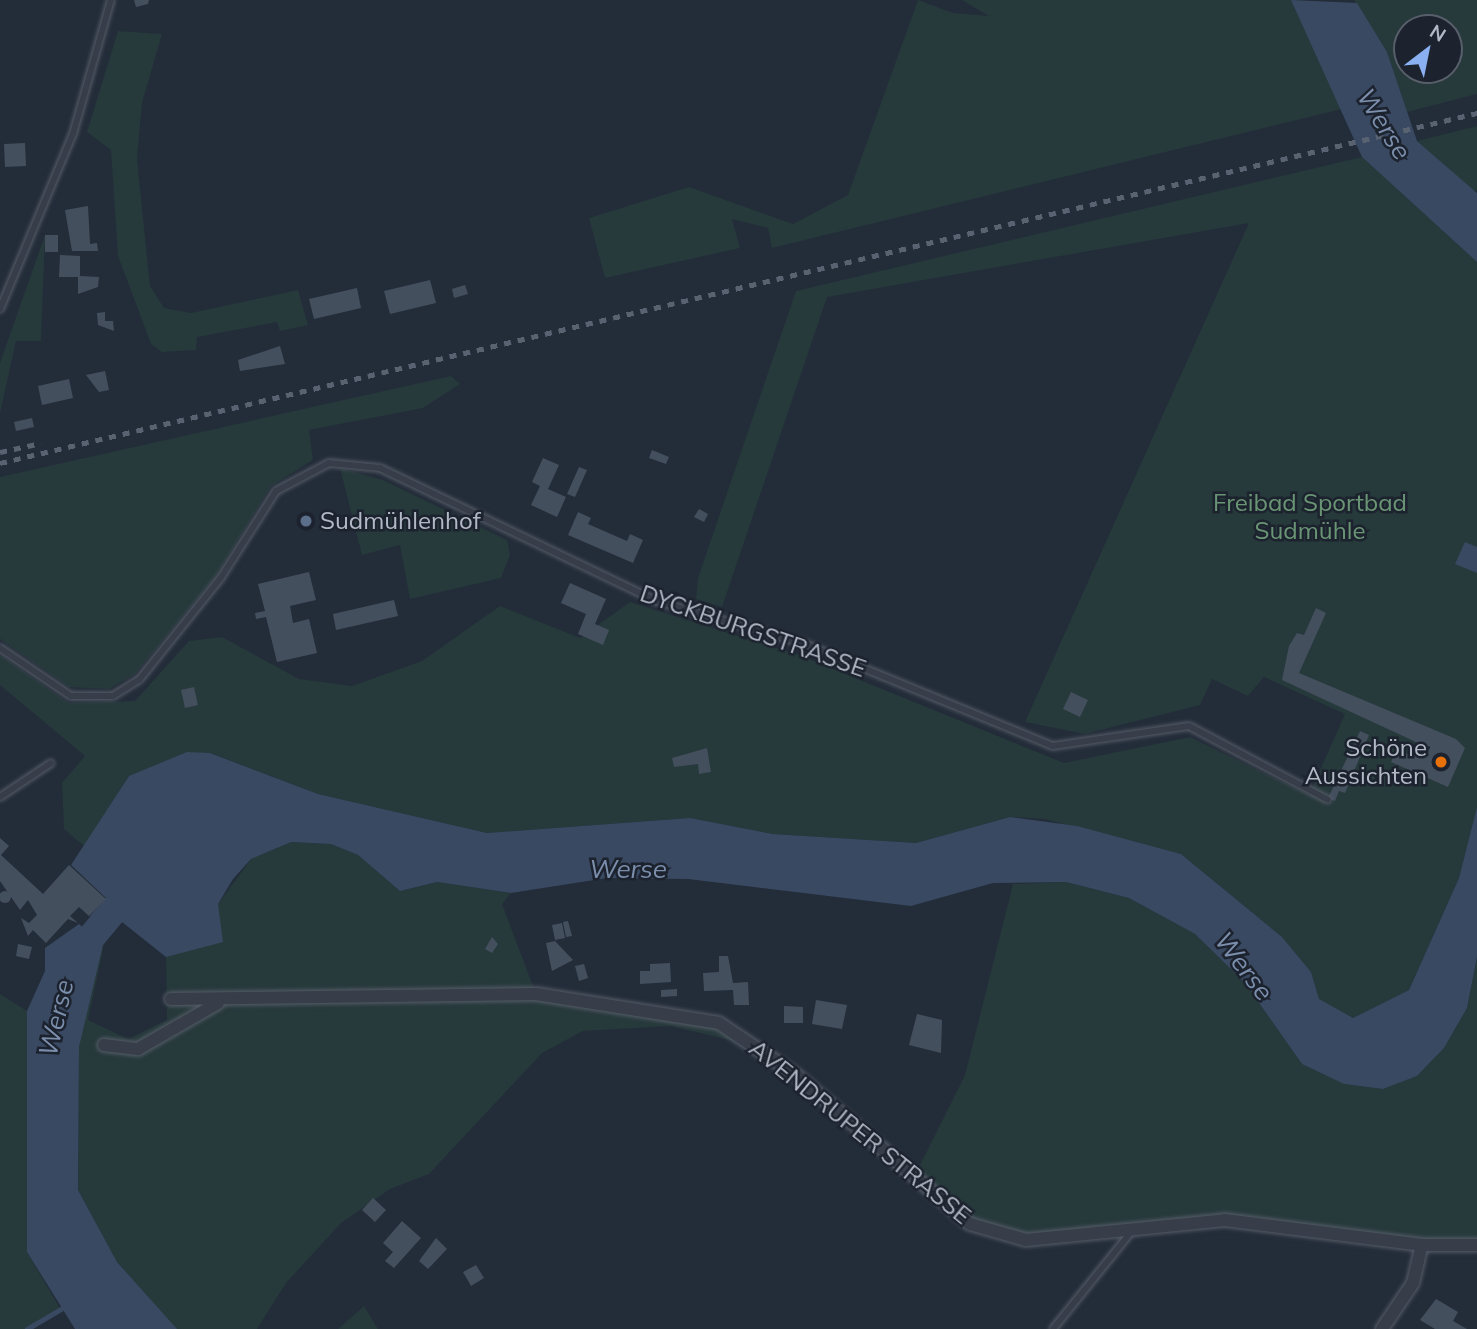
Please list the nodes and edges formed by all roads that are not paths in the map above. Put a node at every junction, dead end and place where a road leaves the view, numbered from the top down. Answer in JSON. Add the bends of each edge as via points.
{"nodes":[{"id":1,"x":111,"y":0,"type":"edge"},
{"id":2,"x":0,"y":309,"type":"edge"},
{"id":3,"x":0,"y":648,"type":"edge"},
{"id":4,"x":51,"y":763,"type":"dead end"},
{"id":5,"x":0,"y":797,"type":"edge"},
{"id":6,"x":1328,"y":800,"type":"dead end"},
{"id":7,"x":171,"y":999,"type":"dead end"},
{"id":8,"x":219,"y":1003,"type":"junction"},
{"id":9,"x":104,"y":1045,"type":"dead end"},
{"id":10,"x":1131,"y":1232,"type":"junction"},
{"id":11,"x":1422,"y":1245,"type":"junction"},
{"id":12,"x":1477,"y":1245,"type":"edge"},
{"id":13,"x":1053,"y":1329,"type":"edge"},
{"id":14,"x":1382,"y":1329,"type":"edge"}],
"edges":[{"from":1,"to":2,"type":"lane","via":[[73,134]]},
{"from":3,"to":6,"type":"lane","name":"DYCKBURGSTRASSE","via":[[71,696],[113,696],[139,680],[212,590],[276,491],[329,463],[380,468],[656,601],[805,644],[1053,746],[1189,726]]},
{"from":4,"to":5,"type":"lane"},
{"from":7,"to":8,"type":"street"},
{"from":8,"to":9,"type":"street","name":"AVENDRUPER STRASSE","via":[[138,1049]]},
{"from":8,"to":10,"type":"street","name":"AVENDRUPER STRASSE","via":[[536,994],[719,1023],[795,1074],[970,1224],[1026,1240]]},
{"from":10,"to":11,"type":"street","name":"AVENDRUPER STRASSE","via":[[1225,1220]]},
{"from":10,"to":13,"type":"lane"},
{"from":11,"to":12,"type":"street","name":"AVENDRUPER STRASSE"},
{"from":11,"to":14,"type":"street","via":[[1413,1283]]}]}
